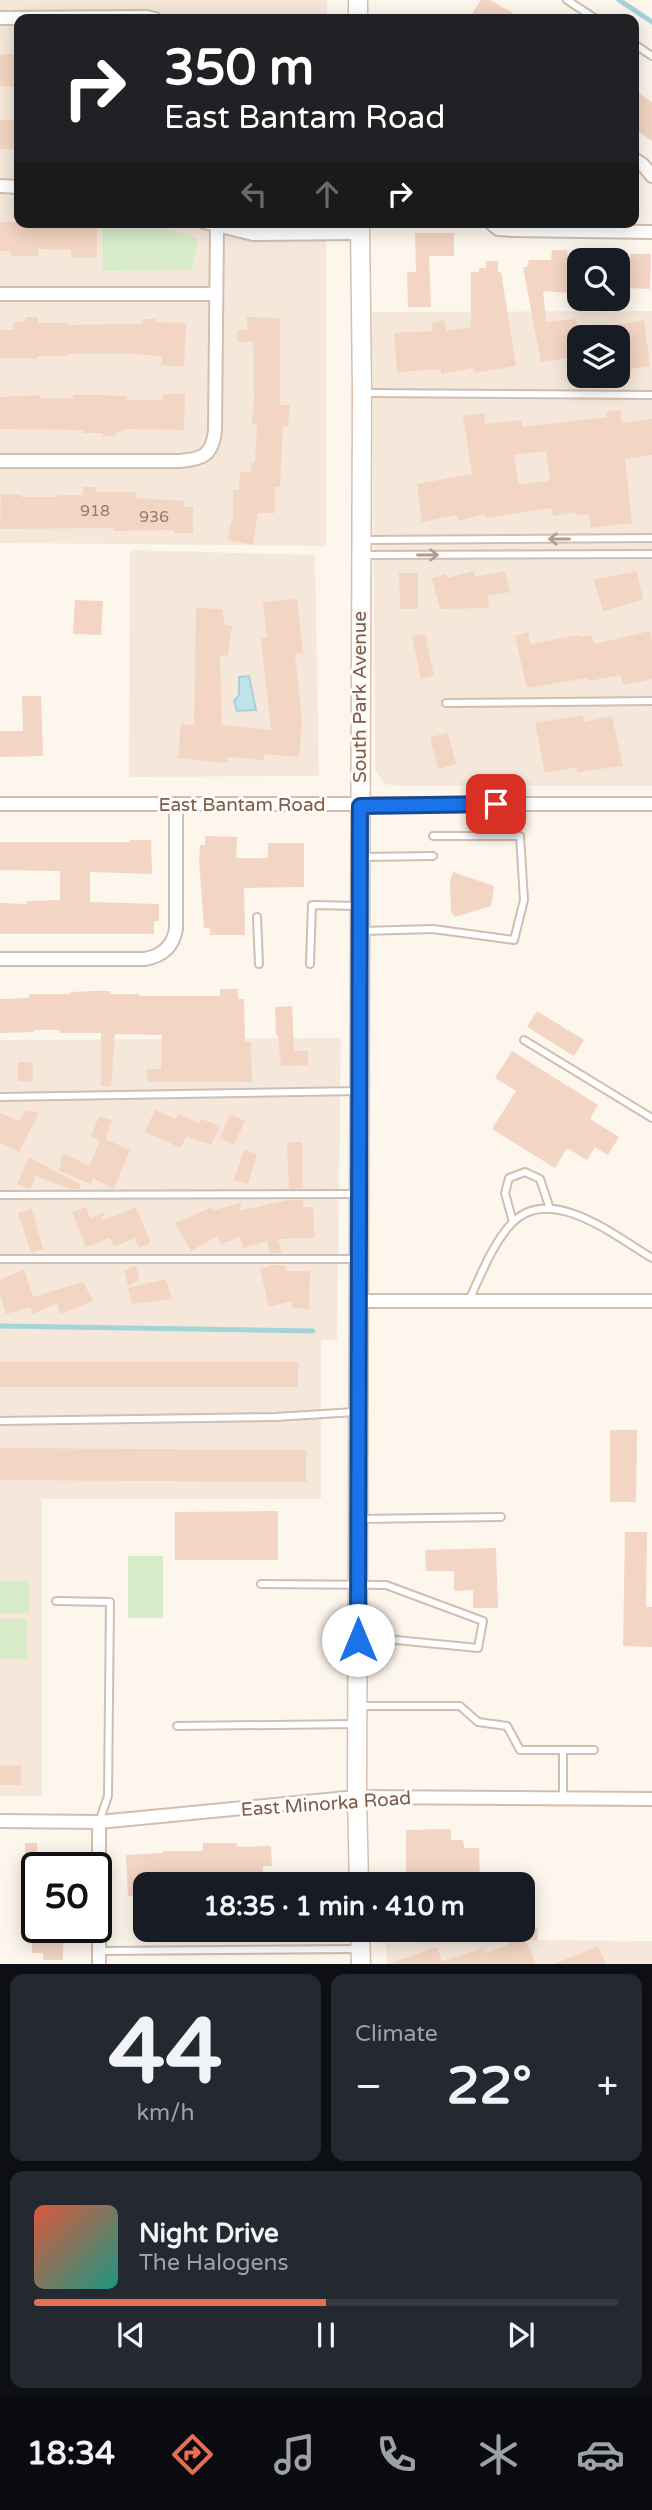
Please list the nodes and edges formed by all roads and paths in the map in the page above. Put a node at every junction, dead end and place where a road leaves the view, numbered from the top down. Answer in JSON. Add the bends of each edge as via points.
{"nodes":[{"id":1,"x":567,"y":0,"type":"edge"},
{"id":2,"x":588,"y":14,"type":"edge"},
{"id":3,"x":639,"y":162,"type":"edge"},
{"id":4,"x":652,"y":176,"type":"edge"},
{"id":5,"x":210,"y":228,"type":"edge"},
{"id":6,"x":227,"y":228,"type":"edge"},
{"id":7,"x":360,"y":228,"type":"edge"},
{"id":8,"x":497,"y":228,"type":"edge"},
{"id":9,"x":652,"y":232,"type":"edge"},
{"id":10,"x":0,"y":294,"type":"edge"},
{"id":11,"x":216,"y":294,"type":"junction"},
{"id":12,"x":362,"y":393,"type":"junction"},
{"id":13,"x":652,"y":395,"type":"edge"},
{"id":14,"x":0,"y":461,"type":"edge"},
{"id":15,"x":597,"y":538,"type":"junction"},
{"id":16,"x":652,"y":538,"type":"edge"},
{"id":17,"x":360,"y":548,"type":"junction"},
{"id":18,"x":652,"y":554,"type":"edge"},
{"id":19,"x":598,"y":555,"type":"junction"},
{"id":20,"x":652,"y":701,"type":"edge"},
{"id":21,"x":446,"y":703,"type":"dead end"},
{"id":22,"x":0,"y":804,"type":"edge"},
{"id":23,"x":652,"y":804,"type":"edge"},
{"id":24,"x":176,"y":805,"type":"junction"},
{"id":25,"x":360,"y":806,"type":"junction"},
{"id":26,"x":433,"y":836,"type":"dead end"},
{"id":27,"x":433,"y":856,"type":"dead end"},
{"id":28,"x":360,"y":857,"type":"junction"},
{"id":29,"x":360,"y":906,"type":"junction"},
{"id":30,"x":257,"y":917,"type":"dead end"},
{"id":31,"x":360,"y":931,"type":"junction"},
{"id":32,"x":0,"y":959,"type":"edge"},
{"id":33,"x":259,"y":964,"type":"dead end"},
{"id":34,"x":310,"y":964,"type":"dead end"},
{"id":35,"x":524,"y":1040,"type":"dead end"},
{"id":36,"x":359,"y":1091,"type":"junction"},
{"id":37,"x":0,"y":1097,"type":"edge"},
{"id":38,"x":652,"y":1118,"type":"edge"},
{"id":39,"x":359,"y":1194,"type":"junction"},
{"id":40,"x":0,"y":1195,"type":"edge"},
{"id":41,"x":550,"y":1209,"type":"junction"},
{"id":42,"x":513,"y":1222,"type":"junction"},
{"id":43,"x":652,"y":1258,"type":"edge"},
{"id":44,"x":0,"y":1259,"type":"edge"},
{"id":45,"x":359,"y":1259,"type":"junction"},
{"id":46,"x":358,"y":1301,"type":"junction"},
{"id":47,"x":468,"y":1301,"type":"junction"},
{"id":48,"x":652,"y":1301,"type":"edge"},
{"id":49,"x":359,"y":1411,"type":"junction"},
{"id":50,"x":0,"y":1420,"type":"edge"},
{"id":51,"x":501,"y":1517,"type":"dead end"},
{"id":52,"x":359,"y":1519,"type":"junction"},
{"id":53,"x":261,"y":1584,"type":"dead end"},
{"id":54,"x":358,"y":1584,"type":"junction"},
{"id":55,"x":56,"y":1601,"type":"dead end"},
{"id":56,"x":358,"y":1640,"type":"junction"},
{"id":57,"x":358,"y":1715,"type":"junction"},
{"id":58,"x":177,"y":1726,"type":"dead end"},
{"id":59,"x":594,"y":1749,"type":"dead end"},
{"id":60,"x":563,"y":1750,"type":"junction"},
{"id":61,"x":357,"y":1797,"type":"junction"},
{"id":62,"x":563,"y":1799,"type":"junction"},
{"id":63,"x":652,"y":1800,"type":"edge"},
{"id":64,"x":0,"y":1821,"type":"edge"},
{"id":65,"x":99,"y":1822,"type":"junction"},
{"id":66,"x":359,"y":1872,"type":"edge"},
{"id":67,"x":99,"y":1957,"type":"edge"},
{"id":68,"x":360,"y":1957,"type":"edge"}],
"edges":[{"from":1,"to":2,"type":"lane"},
{"from":3,"to":4,"type":"street"},
{"from":5,"to":11,"type":"street"},
{"from":6,"to":7,"type":"street","via":[[253,234]]},
{"from":7,"to":12,"type":"main road","name":"South Park Avenue"},
{"from":8,"to":9,"type":"street"},
{"from":10,"to":11,"type":"street"},
{"from":11,"to":14,"type":"street","via":[[215,431],[206,454],[180,461]]},
{"from":12,"to":13,"type":"lane"},
{"from":12,"to":17,"type":"main road","name":"South Park Avenue"},
{"from":15,"to":16,"type":"lane"},
{"from":15,"to":17,"type":"lane","one_way":true},
{"from":15,"to":19,"type":"lane"},
{"from":17,"to":19,"type":"lane","one_way":true},
{"from":17,"to":25,"type":"main road","name":"South Park Avenue"},
{"from":18,"to":19,"type":"lane"},
{"from":20,"to":21,"type":"lane"},
{"from":22,"to":24,"type":"street","name":"East Bantam Road"},
{"from":23,"to":25,"type":"street","name":"East Bantam Road"},
{"from":24,"to":25,"type":"street","name":"East Bantam Road"},
{"from":24,"to":32,"type":"street","via":[[176,929],[169,954],[145,959]]},
{"from":25,"to":28,"type":"main road","name":"South Park Avenue"},
{"from":26,"to":31,"type":"lane","via":[[520,836],[524,900],[514,940],[433,929]]},
{"from":27,"to":28,"type":"lane"},
{"from":28,"to":29,"type":"main road","name":"South Park Avenue"},
{"from":29,"to":31,"type":"main road","name":"South Park Avenue"},
{"from":29,"to":34,"type":"lane","via":[[312,905]]},
{"from":30,"to":33,"type":"lane"},
{"from":31,"to":36,"type":"main road","name":"South Park Avenue"},
{"from":35,"to":38,"type":"lane"},
{"from":36,"to":37,"type":"lane"},
{"from":36,"to":39,"type":"main road","name":"South Park Avenue"},
{"from":39,"to":40,"type":"lane"},
{"from":39,"to":45,"type":"main road","name":"South Park Avenue"},
{"from":41,"to":42,"type":"lane"},
{"from":41,"to":42,"type":"lane","via":[[540,1179],[525,1172],[509,1178],[505,1193]]},
{"from":41,"to":43,"type":"lane","via":[[576,1213]]},
{"from":42,"to":47,"type":"lane"},
{"from":44,"to":45,"type":"lane"},
{"from":45,"to":46,"type":"main road","name":"South Park Avenue"},
{"from":46,"to":47,"type":"street"},
{"from":46,"to":49,"type":"main road","name":"South Park Avenue"},
{"from":47,"to":48,"type":"street"},
{"from":49,"to":50,"type":"lane","via":[[275,1417]]},
{"from":49,"to":52,"type":"main road","name":"South Park Avenue"},
{"from":51,"to":52,"type":"lane"},
{"from":52,"to":54,"type":"main road","name":"South Park Avenue"},
{"from":53,"to":54,"type":"lane"},
{"from":54,"to":56,"type":"main road","name":"South Park Avenue"},
{"from":54,"to":56,"type":"lane","via":[[386,1585],[483,1622],[478,1648]]},
{"from":55,"to":65,"type":"lane","via":[[110,1602],[108,1796]]},
{"from":56,"to":57,"type":"main road","name":"South Park Avenue"},
{"from":57,"to":58,"type":"lane"},
{"from":57,"to":60,"type":"lane","via":[[460,1706],[478,1722],[507,1726],[520,1750]]},
{"from":57,"to":61,"type":"main road","name":"South Park Avenue"},
{"from":59,"to":60,"type":"lane"},
{"from":60,"to":62,"type":"lane"},
{"from":61,"to":62,"type":"street","name":"East Minorka Road"},
{"from":61,"to":65,"type":"street","name":"East Minorka Road"},
{"from":61,"to":66,"type":"main road","name":"South Park Avenue"},
{"from":62,"to":63,"type":"street","name":"East Minorka Road"},
{"from":64,"to":65,"type":"street","name":"East Minorka Road"},
{"from":65,"to":67,"type":"street"},
{"from":67,"to":68,"type":"lane"}]}
